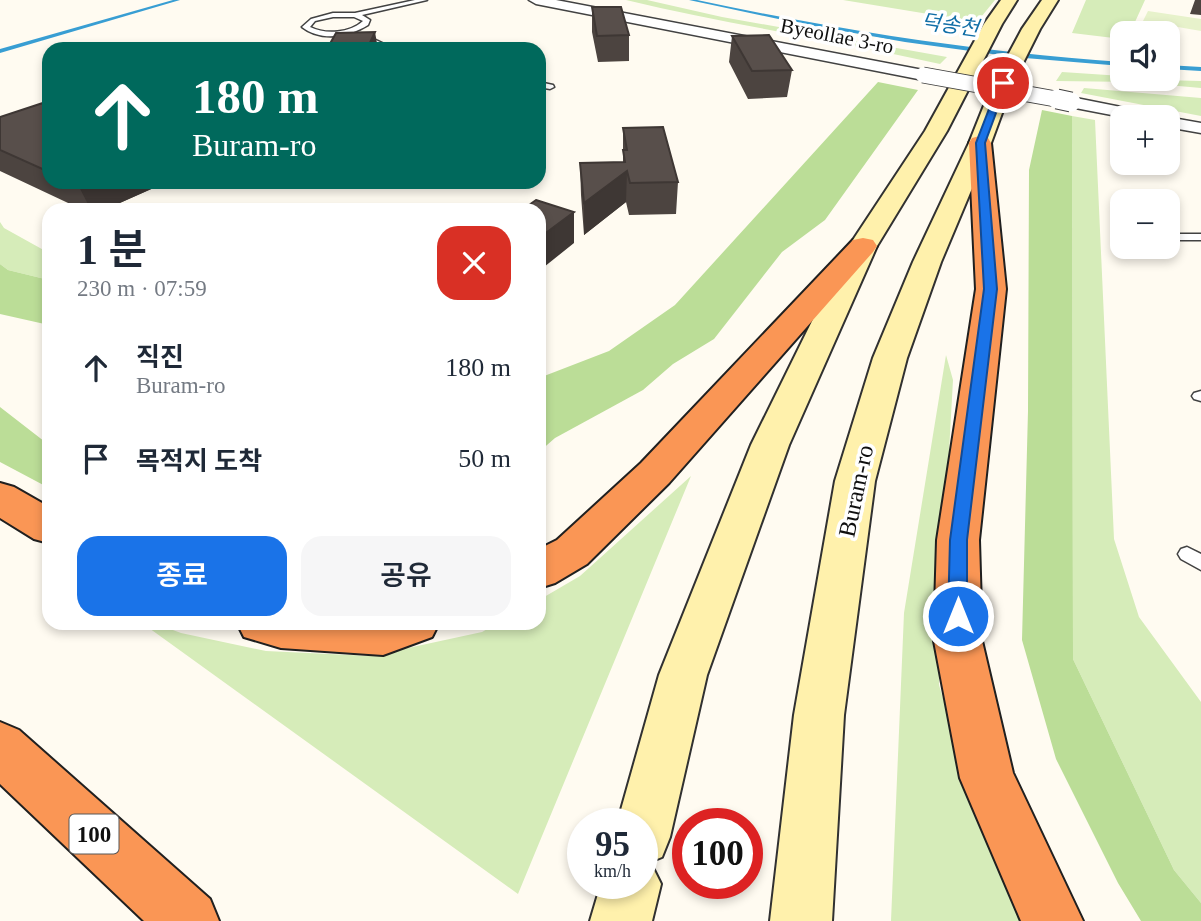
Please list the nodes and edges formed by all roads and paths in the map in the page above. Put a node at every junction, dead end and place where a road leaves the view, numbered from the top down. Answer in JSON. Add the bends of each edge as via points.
{"nodes":[{"id":1,"x":424,"y":0,"type":"edge"},
{"id":2,"x":536,"y":0,"type":"edge"},
{"id":3,"x":1009,"y":0,"type":"edge"},
{"id":4,"x":1027,"y":0,"type":"edge"},
{"id":5,"x":1050,"y":0,"type":"edge"},
{"id":6,"x":1069,"y":0,"type":"edge"},
{"id":7,"x":355,"y":15,"type":"junction"},
{"id":8,"x":1000,"y":25,"type":"junction"},
{"id":9,"x":1040,"y":30,"type":"junction"},
{"id":10,"x":352,"y":31,"type":"junction"},
{"id":11,"x":361,"y":37,"type":"junction"},
{"id":12,"x":349,"y":41,"type":"edge"},
{"id":13,"x":370,"y":42,"type":"edge"},
{"id":14,"x":985,"y":80,"type":"junction"},
{"id":15,"x":546,"y":86,"type":"edge"},
{"id":16,"x":550,"y":87,"type":"dead end"},
{"id":17,"x":1110,"y":110,"type":"edge"},
{"id":18,"x":1180,"y":124,"type":"edge"},
{"id":19,"x":1201,"y":128,"type":"edge"},
{"id":20,"x":981,"y":143,"type":"junction"},
{"id":21,"x":1180,"y":237,"type":"edge"},
{"id":22,"x":1201,"y":237,"type":"edge"},
{"id":23,"x":863,"y":246,"type":"junction"},
{"id":24,"x":0,"y":498,"type":"edge"},
{"id":25,"x":42,"y":523,"type":"edge"},
{"id":26,"x":546,"y":566,"type":"edge"},
{"id":27,"x":315,"y":630,"type":"edge"},
{"id":28,"x":395,"y":630,"type":"edge"},
{"id":29,"x":0,"y":748,"type":"edge"},
{"id":30,"x":649,"y":808,"type":"edge"},
{"id":31,"x":627,"y":899,"type":"edge"},
{"id":32,"x":188,"y":921,"type":"edge"},
{"id":33,"x":621,"y":921,"type":"edge"},
{"id":34,"x":801,"y":921,"type":"edge"},
{"id":35,"x":1052,"y":921,"type":"edge"}],
"edges":[{"from":1,"to":7,"type":"lane"},
{"from":2,"to":17,"type":"street","name":"Byeollae 3-ro","bridge":true},
{"from":3,"to":8,"type":"street"},
{"from":4,"to":8,"type":"street"},
{"from":5,"to":9,"type":"street"},
{"from":6,"to":9,"type":"street"},
{"from":7,"to":10,"type":"lane","via":[[366,24]]},
{"from":7,"to":10,"type":"lane","via":[[322,17],[306,27],[317,33]]},
{"from":8,"to":14,"type":"street"},
{"from":9,"to":14,"type":"street"},
{"from":10,"to":11,"type":"lane"},
{"from":11,"to":12,"type":"lane"},
{"from":11,"to":13,"type":"lane"},
{"from":14,"to":20,"type":"street","name":"Buram-ro"},
{"from":14,"to":23,"type":"street"},
{"from":15,"to":16,"type":"lane"},
{"from":18,"to":19,"type":"street"},
{"from":20,"to":34,"type":"street","name":"Buram-ro","via":[[890,358],[855,481],[819,715]]},
{"from":20,"to":35,"type":"highway","via":[[991,289],[958,540],[958,641],[987,778]]},
{"from":21,"to":22,"type":"lane"},
{"from":23,"to":26,"type":"highway","via":[[655,473],[572,552]]},
{"from":23,"to":30,"type":"street","via":[[771,444],[683,675]]},
{"from":24,"to":25,"type":"highway"},
{"from":27,"to":28,"type":"highway","via":[[383,634]]},
{"from":29,"to":32,"type":"highway","number":"100"},
{"from":31,"to":33,"type":"street"}]}
